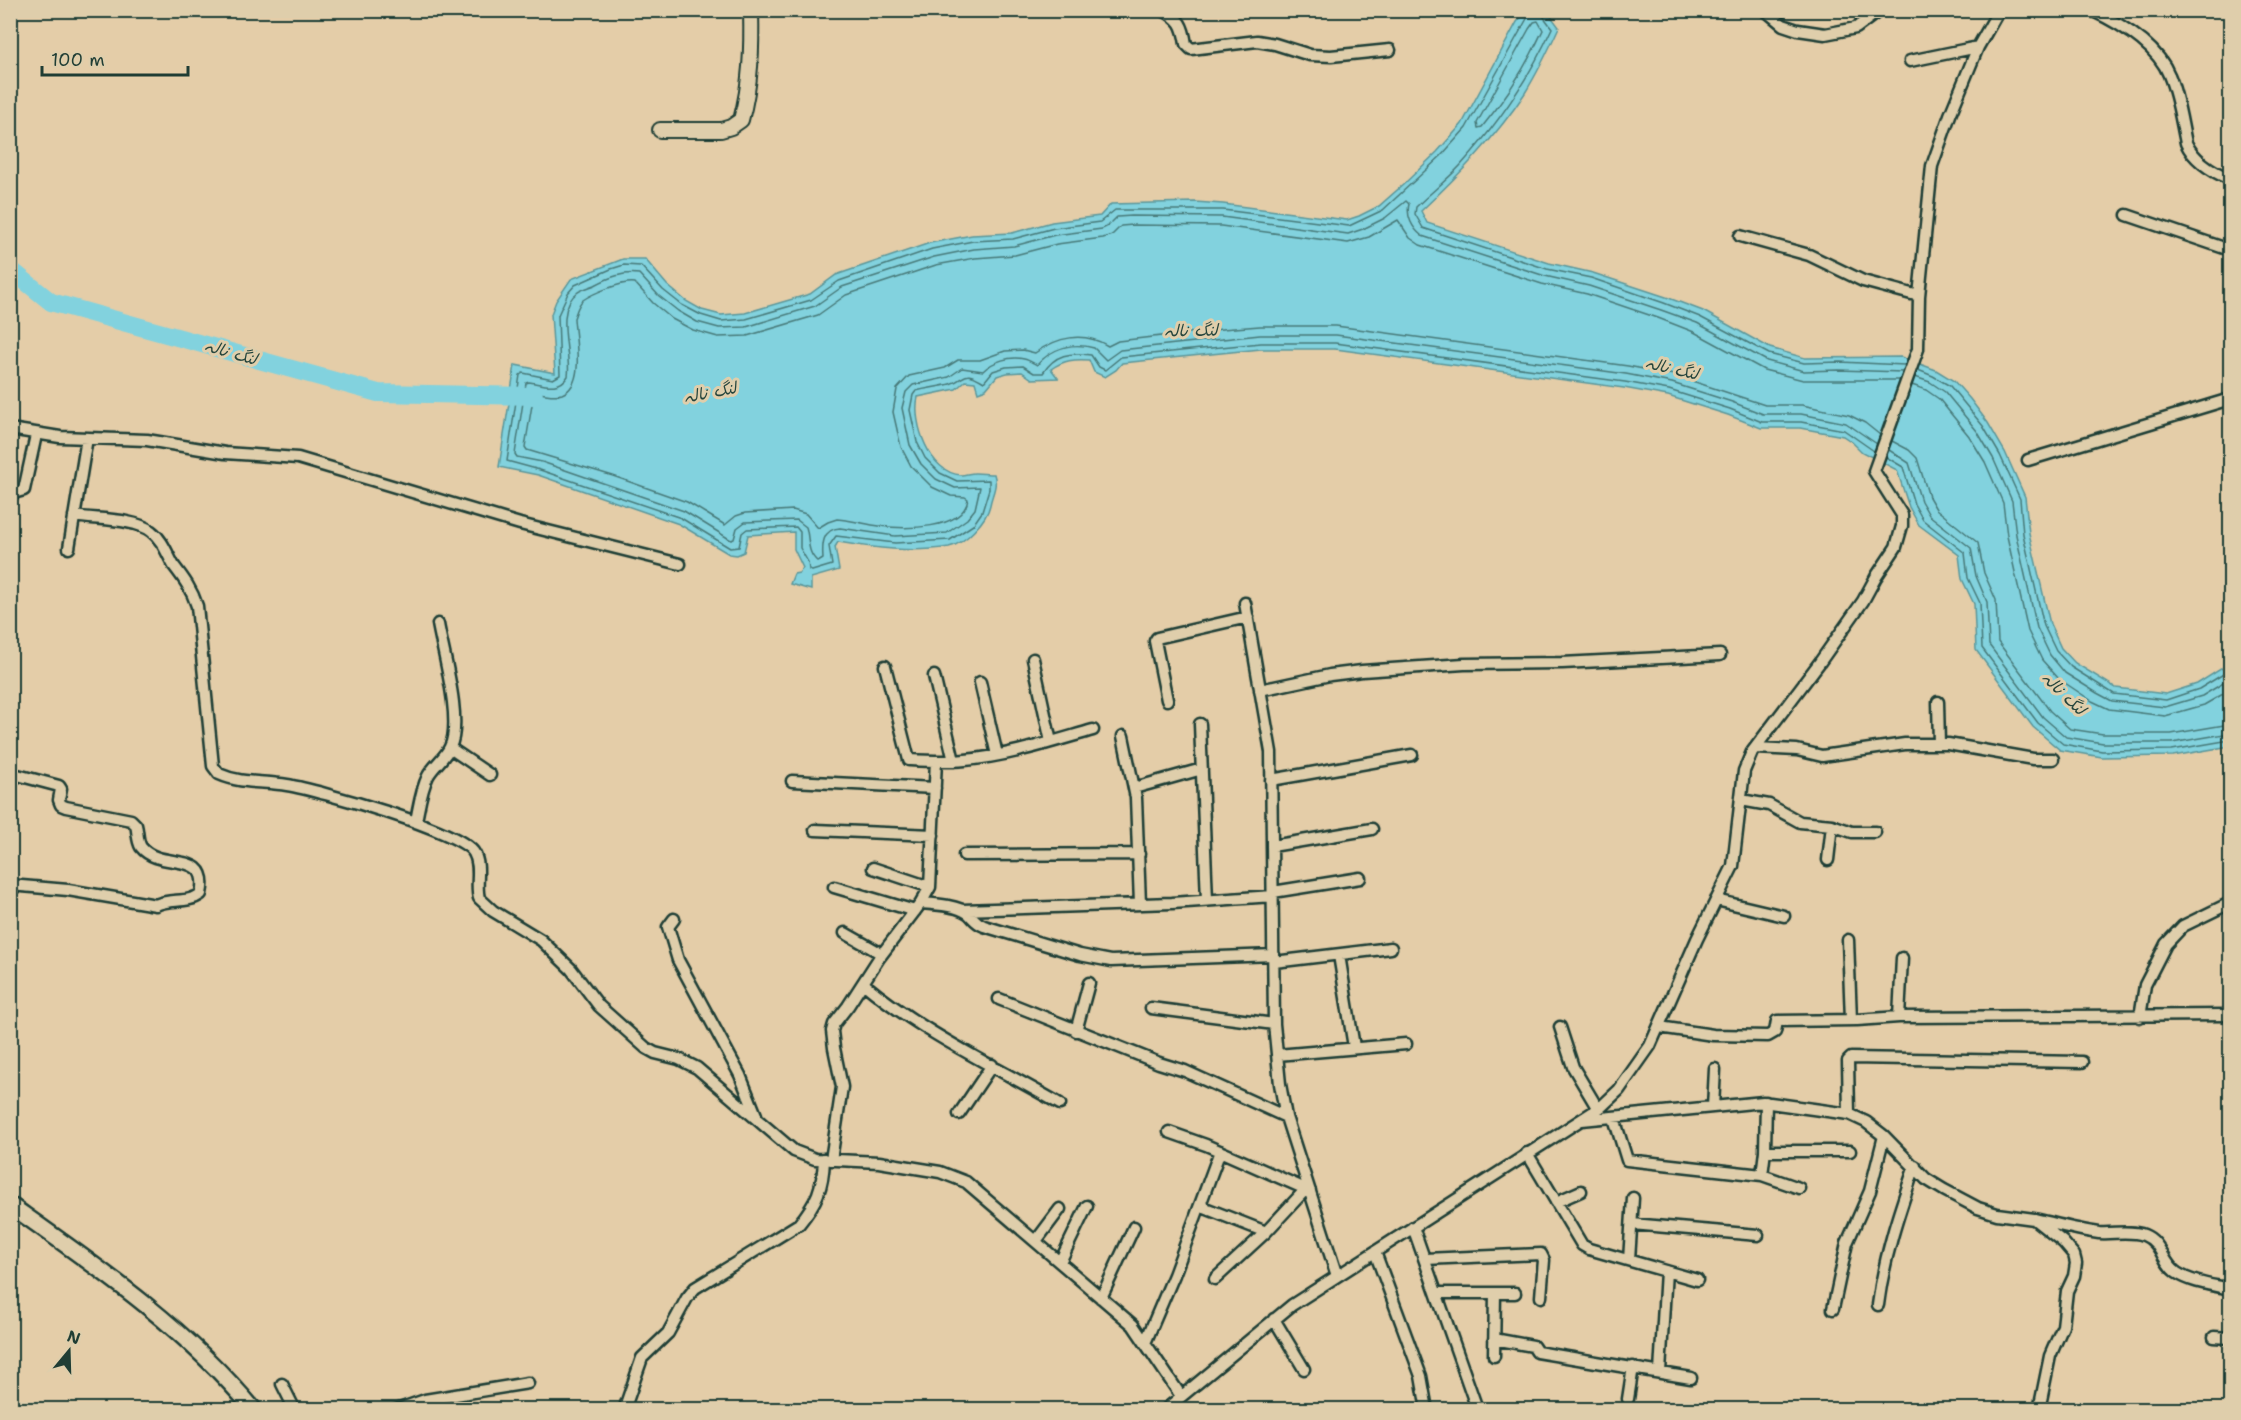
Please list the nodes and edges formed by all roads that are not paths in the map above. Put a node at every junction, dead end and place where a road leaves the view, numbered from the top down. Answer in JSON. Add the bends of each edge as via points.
{"nodes":[{"id":1,"x":751,"y":10,"type":"edge"},
{"id":2,"x":1163,"y":10,"type":"edge"},
{"id":3,"x":1766,"y":10,"type":"edge"},
{"id":4,"x":1880,"y":10,"type":"edge"},
{"id":5,"x":1999,"y":10,"type":"edge"},
{"id":6,"x":2091,"y":10,"type":"edge"},
{"id":7,"x":1978,"y":48,"type":"junction"},
{"id":8,"x":1390,"y":50,"type":"dead end"},
{"id":9,"x":1910,"y":61,"type":"dead end"},
{"id":10,"x":660,"y":130,"type":"dead end"},
{"id":11,"x":2230,"y":179,"type":"edge"},
{"id":12,"x":2127,"y":215,"type":"dead end"},
{"id":13,"x":1740,"y":236,"type":"dead end"},
{"id":14,"x":2230,"y":250,"type":"edge"},
{"id":15,"x":1919,"y":296,"type":"junction"},
{"id":16,"x":2230,"y":399,"type":"edge"},
{"id":17,"x":10,"y":429,"type":"edge"},
{"id":18,"x":36,"y":435,"type":"junction"},
{"id":19,"x":87,"y":438,"type":"junction"},
{"id":20,"x":2028,"y":460,"type":"dead end"},
{"id":21,"x":10,"y":489,"type":"edge"},
{"id":22,"x":74,"y":516,"type":"junction"},
{"id":23,"x":69,"y":548,"type":"dead end"},
{"id":24,"x":680,"y":564,"type":"dead end"},
{"id":25,"x":1245,"y":603,"type":"dead end"},
{"id":26,"x":1248,"y":617,"type":"junction"},
{"id":27,"x":438,"y":624,"type":"dead end"},
{"id":28,"x":1720,"y":655,"type":"dead end"},
{"id":29,"x":1032,"y":659,"type":"dead end"},
{"id":30,"x":885,"y":666,"type":"dead end"},
{"id":31,"x":934,"y":676,"type":"dead end"},
{"id":32,"x":980,"y":682,"type":"dead end"},
{"id":33,"x":1260,"y":690,"type":"junction"},
{"id":34,"x":1167,"y":700,"type":"dead end"},
{"id":35,"x":1938,"y":702,"type":"dead end"},
{"id":36,"x":1200,"y":724,"type":"dead end"},
{"id":37,"x":1093,"y":730,"type":"dead end"},
{"id":38,"x":1123,"y":736,"type":"dead end"},
{"id":39,"x":1051,"y":742,"type":"junction"},
{"id":40,"x":1940,"y":744,"type":"junction"},
{"id":41,"x":450,"y":748,"type":"junction"},
{"id":42,"x":1755,"y":748,"type":"junction"},
{"id":43,"x":997,"y":755,"type":"junction"},
{"id":44,"x":1412,"y":755,"type":"dead end"},
{"id":45,"x":2053,"y":759,"type":"dead end"},
{"id":46,"x":936,"y":761,"type":"junction"},
{"id":47,"x":954,"y":761,"type":"junction"},
{"id":48,"x":1202,"y":769,"type":"junction"},
{"id":49,"x":10,"y":773,"type":"edge"},
{"id":50,"x":490,"y":775,"type":"dead end"},
{"id":51,"x":1271,"y":780,"type":"junction"},
{"id":52,"x":792,"y":781,"type":"dead end"},
{"id":53,"x":935,"y":788,"type":"junction"},
{"id":54,"x":1134,"y":788,"type":"junction"},
{"id":55,"x":1741,"y":800,"type":"junction"},
{"id":56,"x":416,"y":821,"type":"junction"},
{"id":57,"x":1832,"y":825,"type":"junction"},
{"id":58,"x":815,"y":830,"type":"dead end"},
{"id":59,"x":1372,"y":830,"type":"dead end"},
{"id":60,"x":1875,"y":832,"type":"dead end"},
{"id":61,"x":933,"y":835,"type":"junction"},
{"id":62,"x":1272,"y":846,"type":"junction"},
{"id":63,"x":1139,"y":854,"type":"junction"},
{"id":64,"x":964,"y":855,"type":"dead end"},
{"id":65,"x":1828,"y":860,"type":"dead end"},
{"id":66,"x":873,"y":868,"type":"dead end"},
{"id":67,"x":1360,"y":878,"type":"dead end"},
{"id":68,"x":10,"y":885,"type":"edge"},
{"id":69,"x":834,"y":887,"type":"dead end"},
{"id":70,"x":930,"y":887,"type":"junction"},
{"id":71,"x":1273,"y":894,"type":"junction"},
{"id":72,"x":1207,"y":900,"type":"junction"},
{"id":73,"x":1716,"y":900,"type":"junction"},
{"id":74,"x":2230,"y":903,"type":"edge"},
{"id":75,"x":1140,"y":904,"type":"junction"},
{"id":76,"x":918,"y":907,"type":"junction"},
{"id":77,"x":961,"y":910,"type":"junction"},
{"id":78,"x":1784,"y":916,"type":"dead end"},
{"id":79,"x":675,"y":919,"type":"dead end"},
{"id":80,"x":845,"y":933,"type":"dead end"},
{"id":81,"x":1848,"y":940,"type":"dead end"},
{"id":82,"x":1391,"y":948,"type":"dead end"},
{"id":83,"x":882,"y":954,"type":"junction"},
{"id":84,"x":1339,"y":955,"type":"junction"},
{"id":85,"x":1274,"y":958,"type":"junction"},
{"id":86,"x":1902,"y":958,"type":"dead end"},
{"id":87,"x":863,"y":983,"type":"junction"},
{"id":88,"x":1089,"y":983,"type":"dead end"},
{"id":89,"x":999,"y":999,"type":"dead end"},
{"id":90,"x":1151,"y":1008,"type":"dead end"},
{"id":91,"x":2230,"y":1015,"type":"edge"},
{"id":92,"x":1899,"y":1017,"type":"junction"},
{"id":93,"x":2140,"y":1017,"type":"junction"},
{"id":94,"x":1851,"y":1020,"type":"junction"},
{"id":95,"x":1274,"y":1024,"type":"junction"},
{"id":96,"x":1659,"y":1027,"type":"junction"},
{"id":97,"x":1560,"y":1028,"type":"dead end"},
{"id":98,"x":1076,"y":1030,"type":"junction"},
{"id":99,"x":1406,"y":1044,"type":"dead end"},
{"id":100,"x":1354,"y":1047,"type":"junction"},
{"id":101,"x":1277,"y":1055,"type":"junction"},
{"id":102,"x":2082,"y":1062,"type":"dead end"},
{"id":103,"x":992,"y":1065,"type":"junction"},
{"id":104,"x":1715,"y":1069,"type":"dead end"},
{"id":105,"x":1767,"y":1102,"type":"junction"},
{"id":106,"x":1060,"y":1104,"type":"dead end"},
{"id":107,"x":1713,"y":1107,"type":"junction"},
{"id":108,"x":1598,"y":1109,"type":"junction"},
{"id":109,"x":959,"y":1114,"type":"dead end"},
{"id":110,"x":1849,"y":1114,"type":"junction"},
{"id":111,"x":1286,"y":1117,"type":"junction"},
{"id":112,"x":757,"y":1118,"type":"junction"},
{"id":113,"x":1614,"y":1118,"type":"junction"},
{"id":114,"x":1582,"y":1120,"type":"junction"},
{"id":115,"x":1169,"y":1132,"type":"dead end"},
{"id":116,"x":1884,"y":1136,"type":"junction"},
{"id":117,"x":1220,"y":1151,"type":"junction"},
{"id":118,"x":1765,"y":1151,"type":"junction"},
{"id":119,"x":1850,"y":1152,"type":"dead end"},
{"id":120,"x":1527,"y":1154,"type":"junction"},
{"id":121,"x":828,"y":1160,"type":"junction"},
{"id":122,"x":1915,"y":1167,"type":"junction"},
{"id":123,"x":1762,"y":1175,"type":"junction"},
{"id":124,"x":1799,"y":1188,"type":"dead end"},
{"id":125,"x":1308,"y":1190,"type":"junction"},
{"id":126,"x":1581,"y":1191,"type":"dead end"},
{"id":127,"x":1633,"y":1198,"type":"dead end"},
{"id":128,"x":1556,"y":1202,"type":"junction"},
{"id":129,"x":10,"y":1205,"type":"edge"},
{"id":130,"x":1087,"y":1206,"type":"dead end"},
{"id":131,"x":1200,"y":1206,"type":"junction"},
{"id":132,"x":1060,"y":1209,"type":"dead end"},
{"id":133,"x":2034,"y":1219,"type":"junction"},
{"id":134,"x":1632,"y":1224,"type":"junction"},
{"id":135,"x":1134,"y":1227,"type":"dead end"},
{"id":136,"x":1413,"y":1227,"type":"junction"},
{"id":137,"x":1266,"y":1232,"type":"junction"},
{"id":138,"x":1758,"y":1235,"type":"dead end"},
{"id":139,"x":1036,"y":1241,"type":"junction"},
{"id":140,"x":1375,"y":1252,"type":"junction"},
{"id":141,"x":1425,"y":1259,"type":"junction"},
{"id":142,"x":1629,"y":1260,"type":"junction"},
{"id":143,"x":1060,"y":1262,"type":"junction"},
{"id":144,"x":1666,"y":1271,"type":"junction"},
{"id":145,"x":1337,"y":1276,"type":"junction"},
{"id":146,"x":1215,"y":1278,"type":"dead end"},
{"id":147,"x":1697,"y":1280,"type":"dead end"},
{"id":148,"x":2230,"y":1289,"type":"edge"},
{"id":149,"x":1437,"y":1293,"type":"junction"},
{"id":150,"x":1495,"y":1293,"type":"junction"},
{"id":151,"x":1515,"y":1293,"type":"dead end"},
{"id":152,"x":1541,"y":1297,"type":"dead end"},
{"id":153,"x":1101,"y":1298,"type":"junction"},
{"id":154,"x":1878,"y":1305,"type":"dead end"},
{"id":155,"x":1833,"y":1309,"type":"dead end"},
{"id":156,"x":1274,"y":1319,"type":"junction"},
{"id":157,"x":2214,"y":1337,"type":"dead end"},
{"id":158,"x":2230,"y":1338,"type":"edge"},
{"id":159,"x":1494,"y":1339,"type":"junction"},
{"id":160,"x":1145,"y":1343,"type":"junction"},
{"id":161,"x":1494,"y":1356,"type":"dead end"},
{"id":162,"x":1633,"y":1367,"type":"junction"},
{"id":163,"x":1304,"y":1369,"type":"dead end"},
{"id":164,"x":1660,"y":1372,"type":"junction"},
{"id":165,"x":1691,"y":1378,"type":"dead end"},
{"id":166,"x":528,"y":1383,"type":"dead end"},
{"id":167,"x":282,"y":1384,"type":"dead end"},
{"id":168,"x":1181,"y":1396,"type":"junction"},
{"id":169,"x":1628,"y":1399,"type":"dead end"},
{"id":170,"x":1426,"y":1404,"type":"dead end"},
{"id":171,"x":254,"y":1410,"type":"edge"},
{"id":172,"x":295,"y":1410,"type":"edge"},
{"id":173,"x":396,"y":1410,"type":"edge"},
{"id":174,"x":624,"y":1410,"type":"edge"},
{"id":175,"x":1165,"y":1410,"type":"edge"},
{"id":176,"x":1475,"y":1410,"type":"edge"},
{"id":177,"x":2038,"y":1410,"type":"edge"}],
"edges":[{"from":1,"to":10,"type":"street","via":[[752,55],[741,120],[721,130]]},
{"from":2,"to":8,"type":"street","via":[[1184,28],[1186,44],[1191,49],[1257,40],[1310,55]]},
{"from":3,"to":4,"type":"street","via":[[1784,25],[1825,34],[1856,28]]},
{"from":5,"to":7,"type":"street"},
{"from":6,"to":11,"type":"street","via":[[2133,35],[2160,60],[2169,74],[2191,153]]},
{"from":7,"to":9,"type":"street"},
{"from":7,"to":15,"type":"street","via":[[1932,166]]},
{"from":12,"to":14,"type":"street"},
{"from":13,"to":15,"type":"street","via":[[1809,255],[1863,281]]},
{"from":15,"to":42,"type":"street","via":[[1918,349],[1874,471],[1902,515],[1896,547],[1857,609]]},
{"from":16,"to":20,"type":"street"},
{"from":17,"to":18,"type":"street"},
{"from":18,"to":19,"type":"street"},
{"from":18,"to":21,"type":"street","via":[[24,490]]},
{"from":19,"to":22,"type":"street"},
{"from":19,"to":24,"type":"street","via":[[147,440],[225,453],[298,458],[520,524]]},
{"from":22,"to":23,"type":"street"},
{"from":22,"to":56,"type":"street","via":[[134,524],[151,531],[188,583],[197,606],[213,766],[219,774],[287,785]]},
{"from":25,"to":26,"type":"street"},
{"from":26,"to":33,"type":"street"},
{"from":26,"to":34,"type":"street","via":[[1157,638]]},
{"from":27,"to":41,"type":"street","via":[[455,712]]},
{"from":28,"to":33,"type":"street","via":[[1374,670]]},
{"from":29,"to":39,"type":"street"},
{"from":30,"to":46,"type":"street","via":[[909,760]]},
{"from":31,"to":47,"type":"street"},
{"from":32,"to":43,"type":"street"},
{"from":33,"to":51,"type":"street","via":[[1271,752]]},
{"from":35,"to":40,"type":"street"},
{"from":36,"to":48,"type":"street"},
{"from":37,"to":39,"type":"street"},
{"from":38,"to":54,"type":"street"},
{"from":39,"to":43,"type":"street"},
{"from":40,"to":42,"type":"street","via":[[1905,744],[1822,756]]},
{"from":40,"to":45,"type":"street"},
{"from":41,"to":50,"type":"street"},
{"from":41,"to":56,"type":"street","via":[[428,776]]},
{"from":42,"to":55,"type":"street","via":[[1744,771]]},
{"from":43,"to":47,"type":"street"},
{"from":44,"to":51,"type":"street"},
{"from":46,"to":47,"type":"street"},
{"from":46,"to":53,"type":"street"},
{"from":48,"to":54,"type":"street"},
{"from":48,"to":72,"type":"street"},
{"from":49,"to":68,"type":"street","via":[[59,786],[59,800],[66,807],[131,820],[143,849],[154,857],[195,866],[203,886],[201,894],[193,899],[156,906],[68,890]]},
{"from":51,"to":62,"type":"street"},
{"from":52,"to":53,"type":"street"},
{"from":53,"to":61,"type":"street"},
{"from":54,"to":63,"type":"street"},
{"from":55,"to":57,"type":"street","via":[[1769,805],[1800,822]]},
{"from":55,"to":73,"type":"street","via":[[1733,866]]},
{"from":56,"to":112,"type":"street","via":[[464,842],[473,850],[479,898],[541,940],[571,969],[599,1006],[639,1042],[655,1053],[697,1068]]},
{"from":57,"to":60,"type":"street","via":[[1852,832]]},
{"from":57,"to":65,"type":"street"},
{"from":58,"to":61,"type":"street"},
{"from":59,"to":62,"type":"street"},
{"from":61,"to":70,"type":"street"},
{"from":62,"to":71,"type":"street"},
{"from":63,"to":64,"type":"street"},
{"from":63,"to":75,"type":"street"},
{"from":66,"to":70,"type":"street"},
{"from":67,"to":71,"type":"street"},
{"from":69,"to":76,"type":"street"},
{"from":70,"to":76,"type":"street"},
{"from":71,"to":72,"type":"street"},
{"from":71,"to":85,"type":"street"},
{"from":72,"to":75,"type":"street"},
{"from":73,"to":78,"type":"street"},
{"from":73,"to":96,"type":"street"},
{"from":74,"to":93,"type":"street","via":[[2183,926],[2166,944],[2145,984]]},
{"from":75,"to":77,"type":"street"},
{"from":76,"to":77,"type":"street"},
{"from":76,"to":83,"type":"street"},
{"from":77,"to":85,"type":"street","via":[[984,926],[1111,961]]},
{"from":79,"to":112,"type":"street","via":[[668,927],[678,960],[740,1075]]},
{"from":80,"to":83,"type":"street"},
{"from":81,"to":94,"type":"street"},
{"from":82,"to":84,"type":"street"},
{"from":83,"to":87,"type":"street"},
{"from":84,"to":85,"type":"street"},
{"from":84,"to":100,"type":"street"},
{"from":85,"to":95,"type":"street"},
{"from":86,"to":92,"type":"street"},
{"from":87,"to":103,"type":"street","via":[[883,1001]]},
{"from":87,"to":121,"type":"street","via":[[832,1031],[842,1086]]},
{"from":88,"to":98,"type":"street"},
{"from":89,"to":98,"type":"street"},
{"from":90,"to":95,"type":"street"},
{"from":91,"to":93,"type":"street"},
{"from":92,"to":93,"type":"street"},
{"from":92,"to":94,"type":"street"},
{"from":94,"to":96,"type":"street","via":[[1777,1021],[1775,1032],[1768,1036],[1713,1035]]},
{"from":95,"to":101,"type":"street"},
{"from":96,"to":108,"type":"street","via":[[1619,1089]]},
{"from":97,"to":108,"type":"street","via":[[1574,1067]]},
{"from":98,"to":111,"type":"street","via":[[1185,1071]]},
{"from":99,"to":100,"type":"street"},
{"from":100,"to":101,"type":"street"},
{"from":101,"to":111,"type":"street"},
{"from":102,"to":110,"type":"street","via":[[1851,1058]]},
{"from":103,"to":106,"type":"street"},
{"from":103,"to":109,"type":"street"},
{"from":104,"to":107,"type":"street"},
{"from":105,"to":107,"type":"street"},
{"from":105,"to":110,"type":"street"},
{"from":105,"to":118,"type":"street"},
{"from":107,"to":113,"type":"street"},
{"from":108,"to":114,"type":"street"},
{"from":110,"to":116,"type":"street"},
{"from":111,"to":125,"type":"street"},
{"from":112,"to":121,"type":"street","via":[[794,1151]]},
{"from":113,"to":114,"type":"street"},
{"from":113,"to":123,"type":"street","via":[[1628,1160]]},
{"from":114,"to":120,"type":"street"},
{"from":115,"to":117,"type":"street"},
{"from":116,"to":122,"type":"street"},
{"from":116,"to":155,"type":"street","via":[[1870,1191],[1847,1243]]},
{"from":117,"to":125,"type":"street"},
{"from":117,"to":131,"type":"street"},
{"from":118,"to":119,"type":"street"},
{"from":118,"to":123,"type":"street"},
{"from":120,"to":128,"type":"street"},
{"from":120,"to":136,"type":"street"},
{"from":121,"to":139,"type":"street","via":[[879,1162],[940,1172],[966,1182]]},
{"from":121,"to":174,"type":"street","via":[[818,1197],[799,1224],[695,1288],[668,1333],[642,1358]]},
{"from":122,"to":133,"type":"street","via":[[1926,1179],[1978,1208]]},
{"from":122,"to":154,"type":"street","via":[[1882,1272]]},
{"from":123,"to":124,"type":"street"},
{"from":125,"to":137,"type":"street"},
{"from":125,"to":145,"type":"street"},
{"from":126,"to":128,"type":"street"},
{"from":127,"to":134,"type":"street"},
{"from":128,"to":142,"type":"street","via":[[1582,1245]]},
{"from":129,"to":171,"type":"main road","via":[[159,1314],[206,1356]]},
{"from":130,"to":143,"type":"street"},
{"from":131,"to":137,"type":"street"},
{"from":131,"to":160,"type":"street"},
{"from":132,"to":139,"type":"street"},
{"from":133,"to":148,"type":"street","via":[[2085,1231],[2147,1236],[2177,1272]]},
{"from":133,"to":177,"type":"street","via":[[2063,1242],[2076,1263],[2067,1291],[2063,1326],[2050,1356]]},
{"from":134,"to":138,"type":"street"},
{"from":134,"to":142,"type":"street"},
{"from":135,"to":153,"type":"street"},
{"from":136,"to":140,"type":"street"},
{"from":136,"to":141,"type":"street"},
{"from":137,"to":146,"type":"street"},
{"from":139,"to":143,"type":"street"},
{"from":140,"to":145,"type":"street"},
{"from":140,"to":170,"type":"street","via":[[1422,1376]]},
{"from":141,"to":149,"type":"street"},
{"from":141,"to":152,"type":"street","via":[[1541,1254]]},
{"from":142,"to":144,"type":"street"},
{"from":143,"to":153,"type":"street"},
{"from":144,"to":147,"type":"street"},
{"from":144,"to":164,"type":"street"},
{"from":145,"to":156,"type":"street"},
{"from":149,"to":150,"type":"street"},
{"from":149,"to":176,"type":"street"},
{"from":150,"to":151,"type":"street"},
{"from":150,"to":159,"type":"street"},
{"from":153,"to":160,"type":"street","via":[[1133,1325]]},
{"from":156,"to":163,"type":"street"},
{"from":156,"to":168,"type":"street"},
{"from":157,"to":158,"type":"street"},
{"from":159,"to":161,"type":"street"},
{"from":159,"to":162,"type":"street","via":[[1533,1346],[1537,1352]]},
{"from":160,"to":168,"type":"street"},
{"from":162,"to":164,"type":"street"},
{"from":162,"to":169,"type":"street"},
{"from":164,"to":165,"type":"street"},
{"from":166,"to":173,"type":"street","via":[[425,1400]]},
{"from":167,"to":172,"type":"street"},
{"from":168,"to":175,"type":"street"}]}
